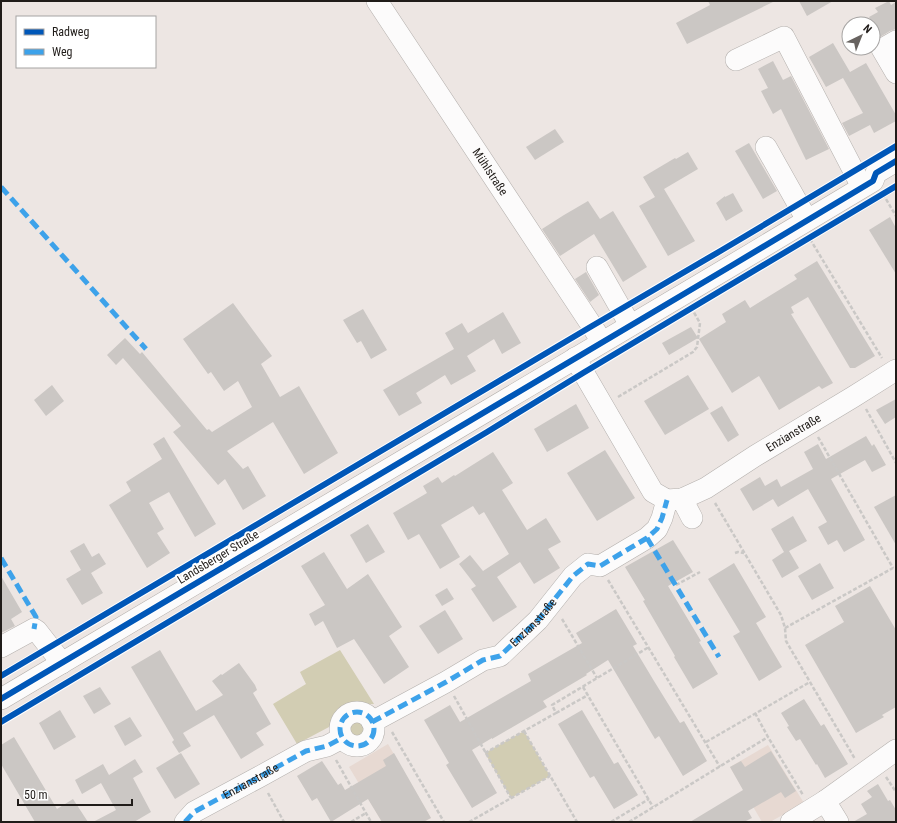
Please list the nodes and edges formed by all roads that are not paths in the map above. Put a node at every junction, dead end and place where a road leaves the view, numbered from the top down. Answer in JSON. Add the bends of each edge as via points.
{"nodes":[{"id":1,"x":377,"y":1,"type":"edge"},
{"id":2,"x":884,"y":44,"type":"edge"},
{"id":3,"x":736,"y":60,"type":"dead end"},
{"id":4,"x":896,"y":74,"type":"edge"},
{"id":5,"x":766,"y":147,"type":"dead end"},
{"id":6,"x":896,"y":160,"type":"edge"},
{"id":7,"x":896,"y":173,"type":"edge"},
{"id":8,"x":872,"y":187,"type":"junction"},
{"id":9,"x":808,"y":229,"type":"junction"},
{"id":10,"x":597,"y":267,"type":"dead end"},
{"id":11,"x":630,"y":325,"type":"junction"},
{"id":12,"x":602,"y":342,"type":"junction"},
{"id":13,"x":575,"y":358,"type":"junction"},
{"id":14,"x":894,"y":371,"type":"edge"},
{"id":15,"x":674,"y":500,"type":"junction"},
{"id":16,"x":692,"y":518,"type":"dead end"},
{"id":17,"x":1,"y":647,"type":"edge"},
{"id":18,"x":62,"y":663,"type":"junction"},
{"id":19,"x":1,"y":699,"type":"edge"},
{"id":20,"x":896,"y":750,"type":"edge"},
{"id":21,"x":818,"y":805,"type":"junction"},
{"id":22,"x":185,"y":822,"type":"edge"},
{"id":23,"x":791,"y":822,"type":"edge"},
{"id":24,"x":838,"y":822,"type":"edge"}],
"edges":[{"from":1,"to":12,"type":"street","name":"Mühlstraße"},
{"from":2,"to":4,"type":"street"},
{"from":3,"to":8,"type":"street","via":[[784,37]]},
{"from":5,"to":9,"type":"street"},
{"from":6,"to":8,"type":"street","name":"Landsberger Straße","via":[[876,173]]},
{"from":7,"to":8,"type":"street","name":"Landsberger Straße"},
{"from":8,"to":9,"type":"street","name":"Landsberger Straße"},
{"from":9,"to":11,"type":"street","name":"Landsberger Straße","via":[[731,266]]},
{"from":10,"to":11,"type":"street"},
{"from":11,"to":12,"type":"street","name":"Landsberger Straße"},
{"from":12,"to":13,"type":"street","name":"Landsberger Straße"},
{"from":13,"to":15,"type":"street","via":[[653,492]]},
{"from":13,"to":18,"type":"street","name":"Landsberger Straße"},
{"from":14,"to":15,"type":"street","name":"Enzianstraße","via":[[706,488]]},
{"from":15,"to":16,"type":"street"},
{"from":15,"to":22,"type":"street","name":"Enzianstraße","via":[[657,529],[647,538],[600,566],[588,564],[573,576],[538,620],[500,656],[484,660],[377,719],[372,736],[366,744],[355,746],[346,742],[335,742],[306,751],[194,812]]},
{"from":17,"to":18,"type":"street","via":[[34,629]]},
{"from":18,"to":19,"type":"street","name":"Landsberger Straße"},
{"from":20,"to":21,"type":"street"},
{"from":21,"to":23,"type":"street"},
{"from":21,"to":24,"type":"street"}]}
